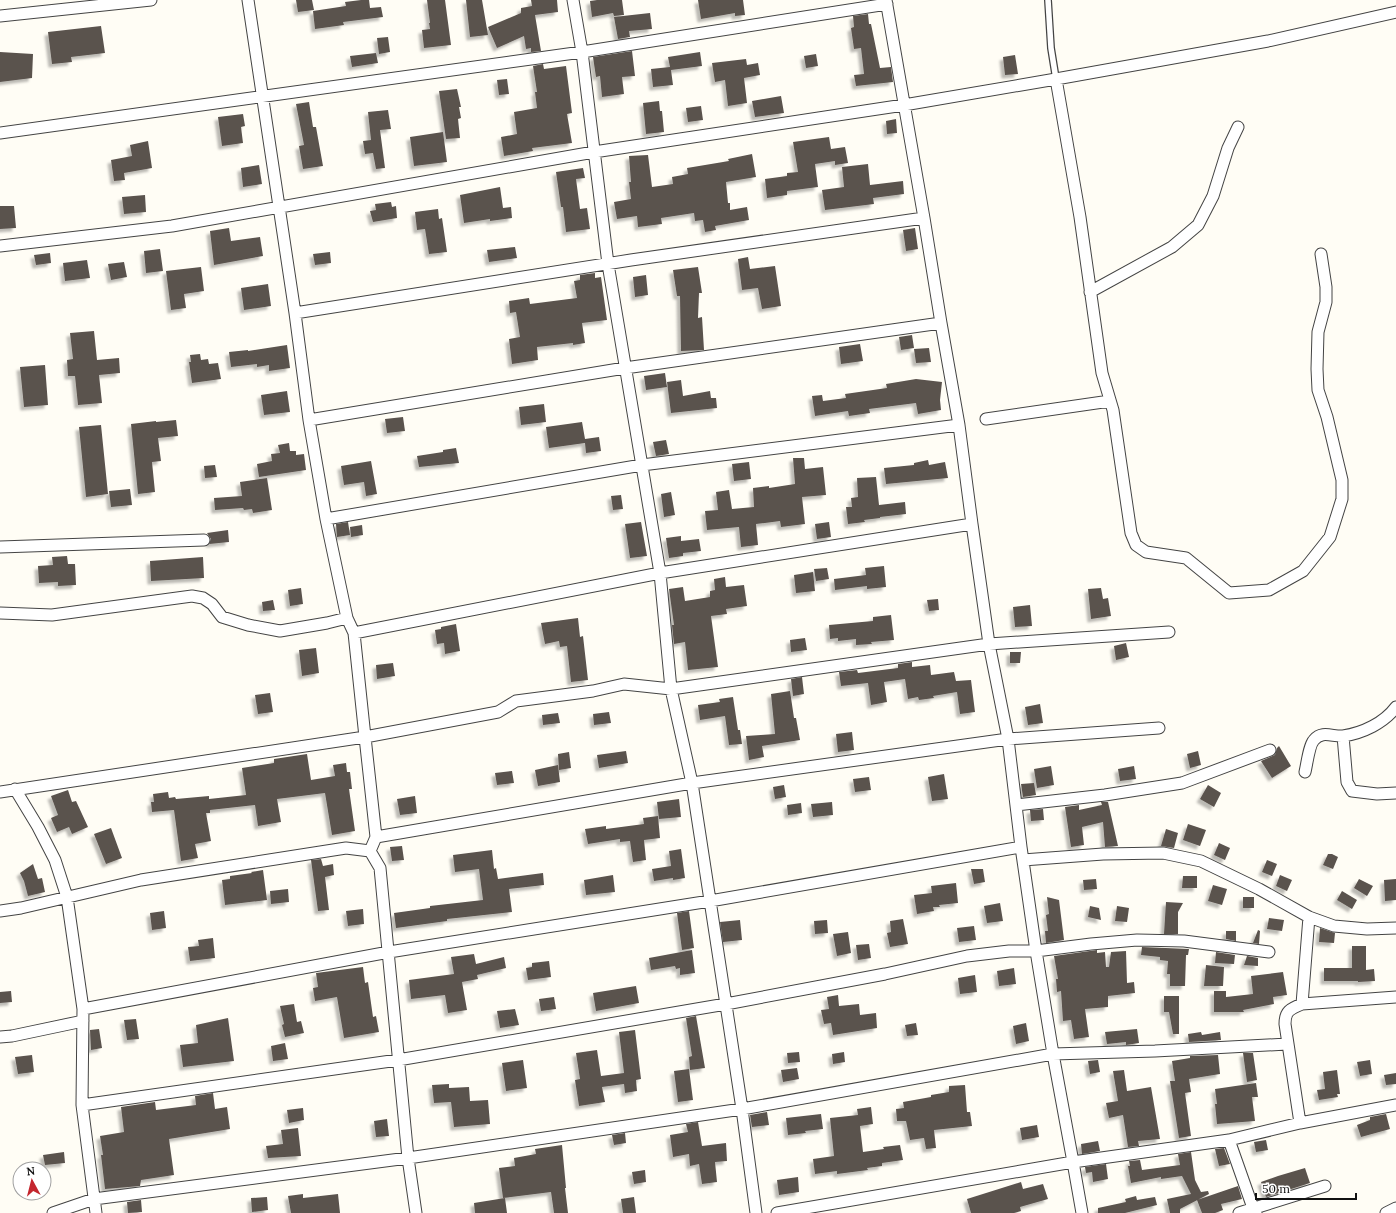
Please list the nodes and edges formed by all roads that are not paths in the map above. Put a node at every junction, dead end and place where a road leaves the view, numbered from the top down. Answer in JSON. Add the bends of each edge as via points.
{"nodes":[{"id":1,"x":151,"y":0,"type":"edge"},
{"id":2,"x":248,"y":0,"type":"edge"},
{"id":3,"x":573,"y":0,"type":"edge"},
{"id":4,"x":1048,"y":0,"type":"edge"},
{"id":5,"x":886,"y":2,"type":"edge"},
{"id":6,"x":1396,"y":12,"type":"edge"},
{"id":7,"x":0,"y":16,"type":"edge"},
{"id":8,"x":582,"y":52,"type":"junction"},
{"id":9,"x":1056,"y":79,"type":"junction"},
{"id":10,"x":263,"y":98,"type":"junction"},
{"id":11,"x":904,"y":104,"type":"junction"},
{"id":12,"x":1238,"y":127,"type":"dead end"},
{"id":13,"x":0,"y":133,"type":"edge"},
{"id":14,"x":594,"y":152,"type":"junction"},
{"id":15,"x":279,"y":207,"type":"junction"},
{"id":16,"x":924,"y":218,"type":"junction"},
{"id":17,"x":0,"y":246,"type":"edge"},
{"id":18,"x":1321,"y":254,"type":"dead end"},
{"id":19,"x":608,"y":264,"type":"junction"},
{"id":20,"x":1090,"y":292,"type":"junction"},
{"id":21,"x":295,"y":313,"type":"junction"},
{"id":22,"x":942,"y":323,"type":"junction"},
{"id":23,"x":625,"y":368,"type":"junction"},
{"id":24,"x":1110,"y":401,"type":"junction"},
{"id":25,"x":986,"y":419,"type":"dead end"},
{"id":26,"x":309,"y":420,"type":"junction"},
{"id":27,"x":960,"y":425,"type":"junction"},
{"id":28,"x":642,"y":465,"type":"junction"},
{"id":29,"x":326,"y":518,"type":"junction"},
{"id":30,"x":972,"y":524,"type":"junction"},
{"id":31,"x":204,"y":540,"type":"dead end"},
{"id":32,"x":0,"y":547,"type":"edge"},
{"id":33,"x":660,"y":573,"type":"junction"},
{"id":34,"x":0,"y":613,"type":"edge"},
{"id":35,"x":347,"y":618,"type":"junction"},
{"id":36,"x":1169,"y":632,"type":"dead end"},
{"id":37,"x":354,"y":633,"type":"junction"},
{"id":38,"x":989,"y":644,"type":"junction"},
{"id":39,"x":671,"y":689,"type":"junction"},
{"id":40,"x":1396,"y":707,"type":"edge"},
{"id":41,"x":1159,"y":728,"type":"dead end"},
{"id":42,"x":1343,"y":736,"type":"junction"},
{"id":43,"x":365,"y":737,"type":"junction"},
{"id":44,"x":1008,"y":739,"type":"junction"},
{"id":45,"x":1270,"y":750,"type":"dead end"},
{"id":46,"x":1305,"y":772,"type":"dead end"},
{"id":47,"x":692,"y":783,"type":"junction"},
{"id":48,"x":15,"y":789,"type":"junction"},
{"id":49,"x":0,"y":792,"type":"edge"},
{"id":50,"x":1396,"y":793,"type":"edge"},
{"id":51,"x":1016,"y":805,"type":"junction"},
{"id":52,"x":376,"y":837,"type":"junction"},
{"id":53,"x":1021,"y":847,"type":"junction"},
{"id":54,"x":370,"y":851,"type":"junction"},
{"id":55,"x":1023,"y":860,"type":"junction"},
{"id":56,"x":67,"y":897,"type":"junction"},
{"id":57,"x":710,"y":901,"type":"junction"},
{"id":58,"x":0,"y":911,"type":"edge"},
{"id":59,"x":1309,"y":917,"type":"junction"},
{"id":60,"x":1396,"y":928,"type":"edge"},
{"id":61,"x":1036,"y":951,"type":"junction"},
{"id":62,"x":389,"y":952,"type":"junction"},
{"id":63,"x":1269,"y":952,"type":"dead end"},
{"id":64,"x":1396,"y":997,"type":"edge"},
{"id":65,"x":726,"y":1004,"type":"junction"},
{"id":66,"x":1302,"y":1004,"type":"junction"},
{"id":67,"x":83,"y":1009,"type":"junction"},
{"id":68,"x":83,"y":1021,"type":"junction"},
{"id":69,"x":0,"y":1037,"type":"edge"},
{"id":70,"x":1288,"y":1044,"type":"junction"},
{"id":71,"x":1053,"y":1054,"type":"junction"},
{"id":72,"x":398,"y":1060,"type":"junction"},
{"id":73,"x":82,"y":1105,"type":"junction"},
{"id":74,"x":1396,"y":1105,"type":"edge"},
{"id":75,"x":742,"y":1109,"type":"junction"},
{"id":76,"x":1300,"y":1124,"type":"junction"},
{"id":77,"x":1229,"y":1140,"type":"junction"},
{"id":78,"x":408,"y":1158,"type":"junction"},
{"id":79,"x":1073,"y":1162,"type":"junction"},
{"id":80,"x":1325,"y":1186,"type":"dead end"},
{"id":81,"x":94,"y":1199,"type":"junction"},
{"id":82,"x":1396,"y":1208,"type":"edge"},
{"id":83,"x":1254,"y":1210,"type":"edge"},
{"id":84,"x":53,"y":1213,"type":"edge"},
{"id":85,"x":96,"y":1213,"type":"edge"},
{"id":86,"x":416,"y":1213,"type":"edge"},
{"id":87,"x":756,"y":1213,"type":"edge"},
{"id":88,"x":776,"y":1213,"type":"edge"},
{"id":89,"x":1082,"y":1213,"type":"edge"},
{"id":90,"x":1239,"y":1213,"type":"edge"},
{"id":91,"x":1386,"y":1213,"type":"edge"}],
"edges":[{"from":1,"to":7,"type":"street"},
{"from":2,"to":10,"type":"street"},
{"from":3,"to":8,"type":"street"},
{"from":4,"to":9,"type":"lane","via":[[1050,48]]},
{"from":5,"to":8,"type":"street"},
{"from":5,"to":11,"type":"street"},
{"from":6,"to":9,"type":"street","via":[[1268,41]]},
{"from":8,"to":10,"type":"street"},
{"from":8,"to":14,"type":"street"},
{"from":9,"to":11,"type":"street"},
{"from":9,"to":20,"type":"street"},
{"from":10,"to":13,"type":"street"},
{"from":10,"to":15,"type":"street"},
{"from":11,"to":14,"type":"street"},
{"from":11,"to":16,"type":"street"},
{"from":12,"to":20,"type":"street","via":[[1212,196],[1198,225],[1172,247]]},
{"from":14,"to":15,"type":"street"},
{"from":14,"to":19,"type":"street"},
{"from":15,"to":17,"type":"street","via":[[172,226]]},
{"from":15,"to":21,"type":"street"},
{"from":16,"to":19,"type":"street"},
{"from":16,"to":22,"type":"street"},
{"from":18,"to":24,"type":"street","via":[[1326,302],[1318,332],[1318,390],[1342,480],[1342,499],[1330,537],[1303,571],[1269,590],[1229,593],[1186,558],[1146,552],[1136,545],[1131,533]]},
{"from":19,"to":21,"type":"street"},
{"from":19,"to":23,"type":"street"},
{"from":20,"to":24,"type":"street","via":[[1102,373]]},
{"from":21,"to":26,"type":"street"},
{"from":22,"to":23,"type":"street"},
{"from":22,"to":27,"type":"street"},
{"from":23,"to":26,"type":"street"},
{"from":23,"to":28,"type":"street"},
{"from":24,"to":25,"type":"street"},
{"from":26,"to":29,"type":"street"},
{"from":27,"to":28,"type":"street"},
{"from":27,"to":30,"type":"street"},
{"from":28,"to":29,"type":"street"},
{"from":28,"to":33,"type":"street"},
{"from":29,"to":35,"type":"street"},
{"from":30,"to":33,"type":"street"},
{"from":30,"to":38,"type":"street"},
{"from":31,"to":32,"type":"street"},
{"from":33,"to":37,"type":"street"},
{"from":33,"to":39,"type":"street"},
{"from":34,"to":35,"type":"street","via":[[52,615],[192,596],[203,598],[212,604],[222,617],[280,631]]},
{"from":35,"to":37,"type":"street"},
{"from":36,"to":38,"type":"street"},
{"from":37,"to":43,"type":"street"},
{"from":38,"to":39,"type":"street"},
{"from":38,"to":44,"type":"street"},
{"from":39,"to":43,"type":"street","via":[[624,684],[593,691],[516,701],[498,712]]},
{"from":39,"to":47,"type":"street"},
{"from":40,"to":42,"type":"street","via":[[1368,729]]},
{"from":41,"to":44,"type":"street"},
{"from":42,"to":46,"type":"street","via":[[1317,736],[1313,741]]},
{"from":42,"to":50,"type":"street","via":[[1347,782],[1352,791]]},
{"from":43,"to":48,"type":"street"},
{"from":43,"to":52,"type":"street"},
{"from":44,"to":47,"type":"street"},
{"from":44,"to":51,"type":"street"},
{"from":45,"to":51,"type":"street","via":[[1182,783]]},
{"from":47,"to":52,"type":"street"},
{"from":47,"to":57,"type":"street"},
{"from":48,"to":49,"type":"street"},
{"from":48,"to":56,"type":"street","via":[[55,860]]},
{"from":51,"to":53,"type":"street"},
{"from":52,"to":54,"type":"street"},
{"from":53,"to":55,"type":"street"},
{"from":53,"to":57,"type":"street"},
{"from":54,"to":56,"type":"street","via":[[346,848],[140,880]]},
{"from":54,"to":62,"type":"street","via":[[380,868]]},
{"from":55,"to":59,"type":"street","via":[[1163,853],[1201,861]]},
{"from":55,"to":61,"type":"street"},
{"from":56,"to":58,"type":"street"},
{"from":56,"to":67,"type":"street"},
{"from":57,"to":62,"type":"street"},
{"from":57,"to":65,"type":"street"},
{"from":59,"to":60,"type":"street","via":[[1334,926]]},
{"from":59,"to":66,"type":"street"},
{"from":61,"to":63,"type":"street","via":[[1137,940],[1184,941]]},
{"from":61,"to":65,"type":"street","via":[[967,956]]},
{"from":61,"to":71,"type":"street"},
{"from":62,"to":67,"type":"street"},
{"from":62,"to":72,"type":"street"},
{"from":64,"to":66,"type":"street"},
{"from":65,"to":72,"type":"street"},
{"from":65,"to":75,"type":"street"},
{"from":66,"to":70,"type":"street","via":[[1291,1008],[1285,1016]]},
{"from":67,"to":68,"type":"street"},
{"from":68,"to":69,"type":"street"},
{"from":68,"to":73,"type":"street"},
{"from":70,"to":71,"type":"street"},
{"from":70,"to":76,"type":"street"},
{"from":71,"to":75,"type":"street"},
{"from":71,"to":79,"type":"street"},
{"from":72,"to":73,"type":"street"},
{"from":72,"to":78,"type":"street"},
{"from":73,"to":81,"type":"street"},
{"from":74,"to":76,"type":"street"},
{"from":75,"to":78,"type":"street"},
{"from":75,"to":87,"type":"street"},
{"from":76,"to":77,"type":"street"},
{"from":77,"to":79,"type":"street"},
{"from":77,"to":83,"type":"street"},
{"from":78,"to":81,"type":"street"},
{"from":78,"to":86,"type":"street"},
{"from":79,"to":88,"type":"street"},
{"from":79,"to":89,"type":"street"},
{"from":80,"to":83,"type":"street"},
{"from":81,"to":84,"type":"street"},
{"from":81,"to":85,"type":"street"},
{"from":82,"to":91,"type":"street"},
{"from":83,"to":90,"type":"street"}]}
